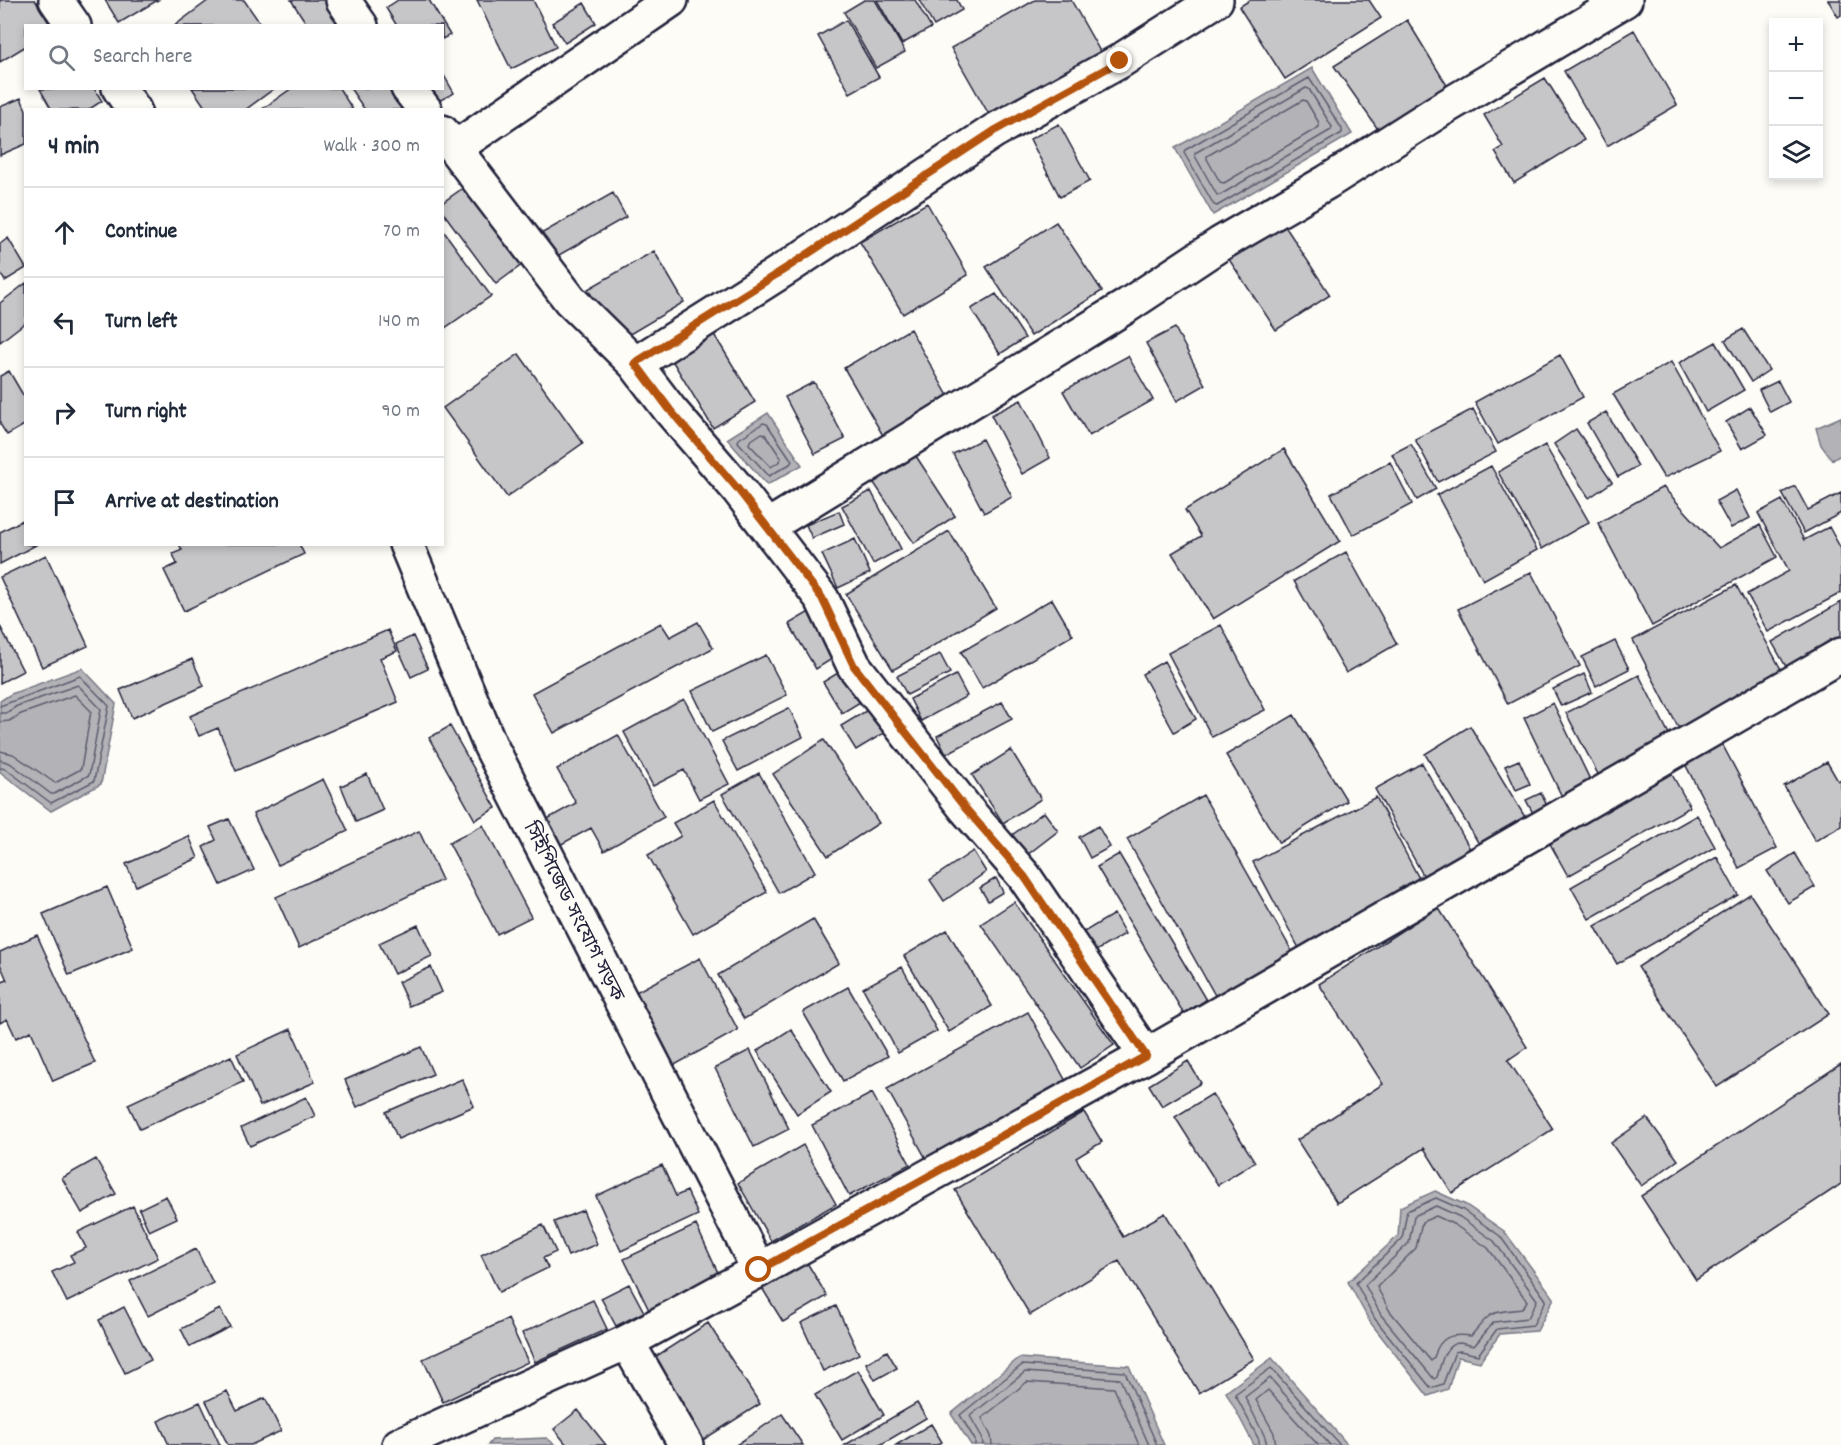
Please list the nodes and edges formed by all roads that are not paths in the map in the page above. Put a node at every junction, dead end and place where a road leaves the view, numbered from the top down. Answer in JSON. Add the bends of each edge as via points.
{"nodes":[{"id":1,"x":56,"y":0,"type":"edge"},
{"id":2,"x":343,"y":0,"type":"edge"},
{"id":3,"x":671,"y":0,"type":"edge"},
{"id":4,"x":1216,"y":0,"type":"edge"},
{"id":5,"x":1625,"y":0,"type":"edge"},
{"id":6,"x":73,"y":24,"type":"edge"},
{"id":7,"x":360,"y":24,"type":"edge"},
{"id":8,"x":120,"y":90,"type":"edge"},
{"id":9,"x":409,"y":90,"type":"edge"},
{"id":10,"x":133,"y":108,"type":"edge"},
{"id":11,"x":423,"y":108,"type":"edge"},
{"id":12,"x":449,"y":140,"type":"edge"},
{"id":13,"x":635,"y":363,"type":"junction"},
{"id":14,"x":767,"y":527,"type":"junction"},
{"id":15,"x":407,"y":546,"type":"edge"},
{"id":16,"x":1841,"y":655,"type":"edge"},
{"id":17,"x":1146,"y":1056,"type":"junction"},
{"id":18,"x":759,"y":1270,"type":"junction"},
{"id":19,"x":627,"y":1342,"type":"junction"},
{"id":20,"x":399,"y":1445,"type":"edge"},
{"id":21,"x":686,"y":1445,"type":"edge"}],
"edges":[{"from":1,"to":6,"type":"street"},
{"from":2,"to":7,"type":"street"},
{"from":3,"to":12,"type":"street"},
{"from":4,"to":13,"type":"street","via":[[1120,61],[994,131]]},
{"from":5,"to":14,"type":"street","via":[[1220,244],[1125,307]]},
{"from":8,"to":10,"type":"street"},
{"from":9,"to":11,"type":"street"},
{"from":12,"to":13,"type":"street","via":[[570,300]]},
{"from":13,"to":14,"type":"street"},
{"from":14,"to":17,"type":"street","via":[[822,598],[854,666],[1024,876]]},
{"from":15,"to":18,"type":"street","name":"সিইপিজেড সংযোগ সড়ক","via":[[490,745]]},
{"from":16,"to":17,"type":"street"},
{"from":17,"to":18,"type":"street"},
{"from":18,"to":19,"type":"street"},
{"from":19,"to":20,"type":"street"},
{"from":19,"to":21,"type":"street"}]}
